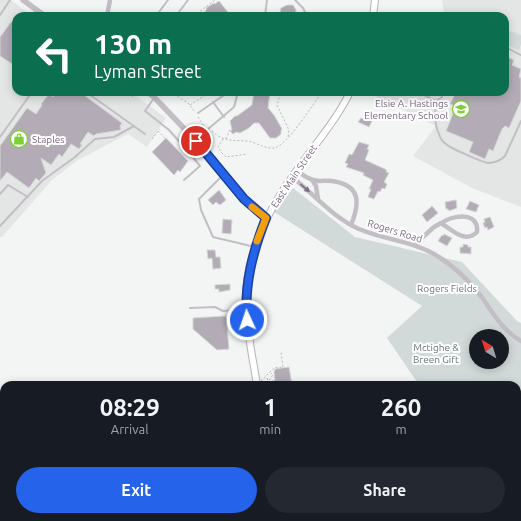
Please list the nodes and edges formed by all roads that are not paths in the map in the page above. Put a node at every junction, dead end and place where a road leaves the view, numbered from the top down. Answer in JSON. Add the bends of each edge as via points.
{"nodes":[{"id":1,"x":10,"y":0,"type":"edge"},
{"id":2,"x":23,"y":0,"type":"edge"},
{"id":3,"x":110,"y":0,"type":"edge"},
{"id":4,"x":168,"y":0,"type":"edge"},
{"id":5,"x":188,"y":0,"type":"edge"},
{"id":6,"x":267,"y":0,"type":"edge"},
{"id":7,"x":295,"y":0,"type":"edge"},
{"id":8,"x":375,"y":0,"type":"edge"},
{"id":9,"x":40,"y":12,"type":"edge"},
{"id":10,"x":108,"y":12,"type":"edge"},
{"id":11,"x":159,"y":12,"type":"edge"},
{"id":12,"x":179,"y":12,"type":"edge"},
{"id":13,"x":266,"y":12,"type":"edge"},
{"id":14,"x":305,"y":12,"type":"edge"},
{"id":15,"x":374,"y":12,"type":"edge"},
{"id":16,"x":0,"y":15,"type":"edge"},
{"id":17,"x":509,"y":49,"type":"edge"},
{"id":18,"x":521,"y":55,"type":"edge"},
{"id":19,"x":29,"y":96,"type":"edge"},
{"id":20,"x":92,"y":96,"type":"edge"},
{"id":21,"x":222,"y":96,"type":"edge"},
{"id":22,"x":237,"y":96,"type":"edge"},
{"id":23,"x":348,"y":96,"type":"edge"},
{"id":24,"x":426,"y":96,"type":"edge"},
{"id":25,"x":442,"y":96,"type":"edge"},
{"id":26,"x":154,"y":97,"type":"joint"},
{"id":27,"x":436,"y":101,"type":"junction"},
{"id":28,"x":213,"y":102,"type":"junction"},
{"id":29,"x":198,"y":113,"type":"dead end"},
{"id":30,"x":224,"y":117,"type":"junction"},
{"id":31,"x":521,"y":121,"type":"edge"},
{"id":32,"x":134,"y":126,"type":"junction"},
{"id":33,"x":145,"y":134,"type":"dead end"},
{"id":34,"x":0,"y":137,"type":"edge"},
{"id":35,"x":196,"y":141,"type":"junction"},
{"id":36,"x":187,"y":150,"type":"junction"},
{"id":37,"x":296,"y":170,"type":"junction"},
{"id":38,"x":224,"y":175,"type":"junction"},
{"id":39,"x":292,"y":176,"type":"junction"},
{"id":40,"x":184,"y":180,"type":"dead end"},
{"id":41,"x":312,"y":180,"type":"junction"},
{"id":42,"x":0,"y":194,"type":"edge"},
{"id":43,"x":28,"y":197,"type":"junction"},
{"id":44,"x":318,"y":199,"type":"junction"},
{"id":45,"x":266,"y":218,"type":"junction"},
{"id":46,"x":441,"y":222,"type":"junction"},
{"id":47,"x":351,"y":225,"type":"junction"},
{"id":48,"x":0,"y":226,"type":"edge"},
{"id":49,"x":414,"y":245,"type":"junction"},
{"id":50,"x":255,"y":247,"type":"junction"},
{"id":51,"x":190,"y":308,"type":"dead end"},
{"id":52,"x":246,"y":309,"type":"junction"},
{"id":53,"x":521,"y":341,"type":"edge"},
{"id":54,"x":259,"y":381,"type":"edge"}],
"edges":[{"from":1,"to":16,"type":"lane"},
{"from":2,"to":9,"type":"street"},
{"from":3,"to":10,"type":"street"},
{"from":4,"to":11,"type":"lane"},
{"from":5,"to":12,"type":"lane"},
{"from":6,"to":13,"type":"lane"},
{"from":7,"to":14,"type":"lane"},
{"from":8,"to":15,"type":"main road"},
{"from":17,"to":18,"type":"lane"},
{"from":19,"to":34,"type":"lane"},
{"from":20,"to":32,"type":"lane"},
{"from":21,"to":28,"type":"lane"},
{"from":22,"to":30,"type":"lane","via":[[234,107]]},
{"from":23,"to":37,"type":"main road","name":"East Main Street","via":[[334,120]]},
{"from":24,"to":27,"type":"lane"},
{"from":25,"to":27,"type":"lane"},
{"from":26,"to":35,"type":"street"},
{"from":26,"to":36,"type":"lane","via":[[145,111],[169,130]]},
{"from":27,"to":31,"type":"lane","via":[[435,116],[438,134],[442,140],[447,145],[488,163],[505,156]]},
{"from":28,"to":29,"type":"lane"},
{"from":28,"to":30,"type":"lane"},
{"from":30,"to":35,"type":"lane"},
{"from":32,"to":33,"type":"lane"},
{"from":32,"to":43,"type":"lane","via":[[114,137],[95,139],[42,181]]},
{"from":35,"to":36,"type":"lane"},
{"from":35,"to":38,"type":"street"},
{"from":36,"to":40,"type":"lane","via":[[200,166]]},
{"from":37,"to":39,"type":"main road","name":"East Main Street"},
{"from":37,"to":41,"type":"street"},
{"from":38,"to":45,"type":"street","via":[[244,199]]},
{"from":38,"to":50,"type":"lane","via":[[199,199],[201,210],[213,237]]},
{"from":39,"to":44,"type":"street","name":"Rogers Road","one_way":true},
{"from":39,"to":45,"type":"main road","name":"East Main Street"},
{"from":41,"to":44,"type":"street","via":[[316,186]]},
{"from":41,"to":47,"type":"street","via":[[343,184],[352,190],[358,204]]},
{"from":42,"to":43,"type":"lane","via":[[8,185]]},
{"from":43,"to":48,"type":"lane"},
{"from":44,"to":47,"type":"street","name":"Rogers Road"},
{"from":45,"to":50,"type":"main road","name":"East Main Street"},
{"from":46,"to":46,"type":"street","via":[[464,237],[472,237],[477,232],[477,224],[468,217]]},
{"from":46,"to":49,"type":"street"},
{"from":47,"to":49,"type":"street","name":"Rogers Road","via":[[377,236]]},
{"from":49,"to":53,"type":"street","name":"Rogers Road","via":[[438,256],[456,270],[480,296],[502,326]]},
{"from":50,"to":52,"type":"main road","name":"East Main Street","via":[[247,281]]},
{"from":51,"to":52,"type":"lane","via":[[215,307],[222,311]]},
{"from":52,"to":54,"type":"main road","name":"East Main Street"}]}
